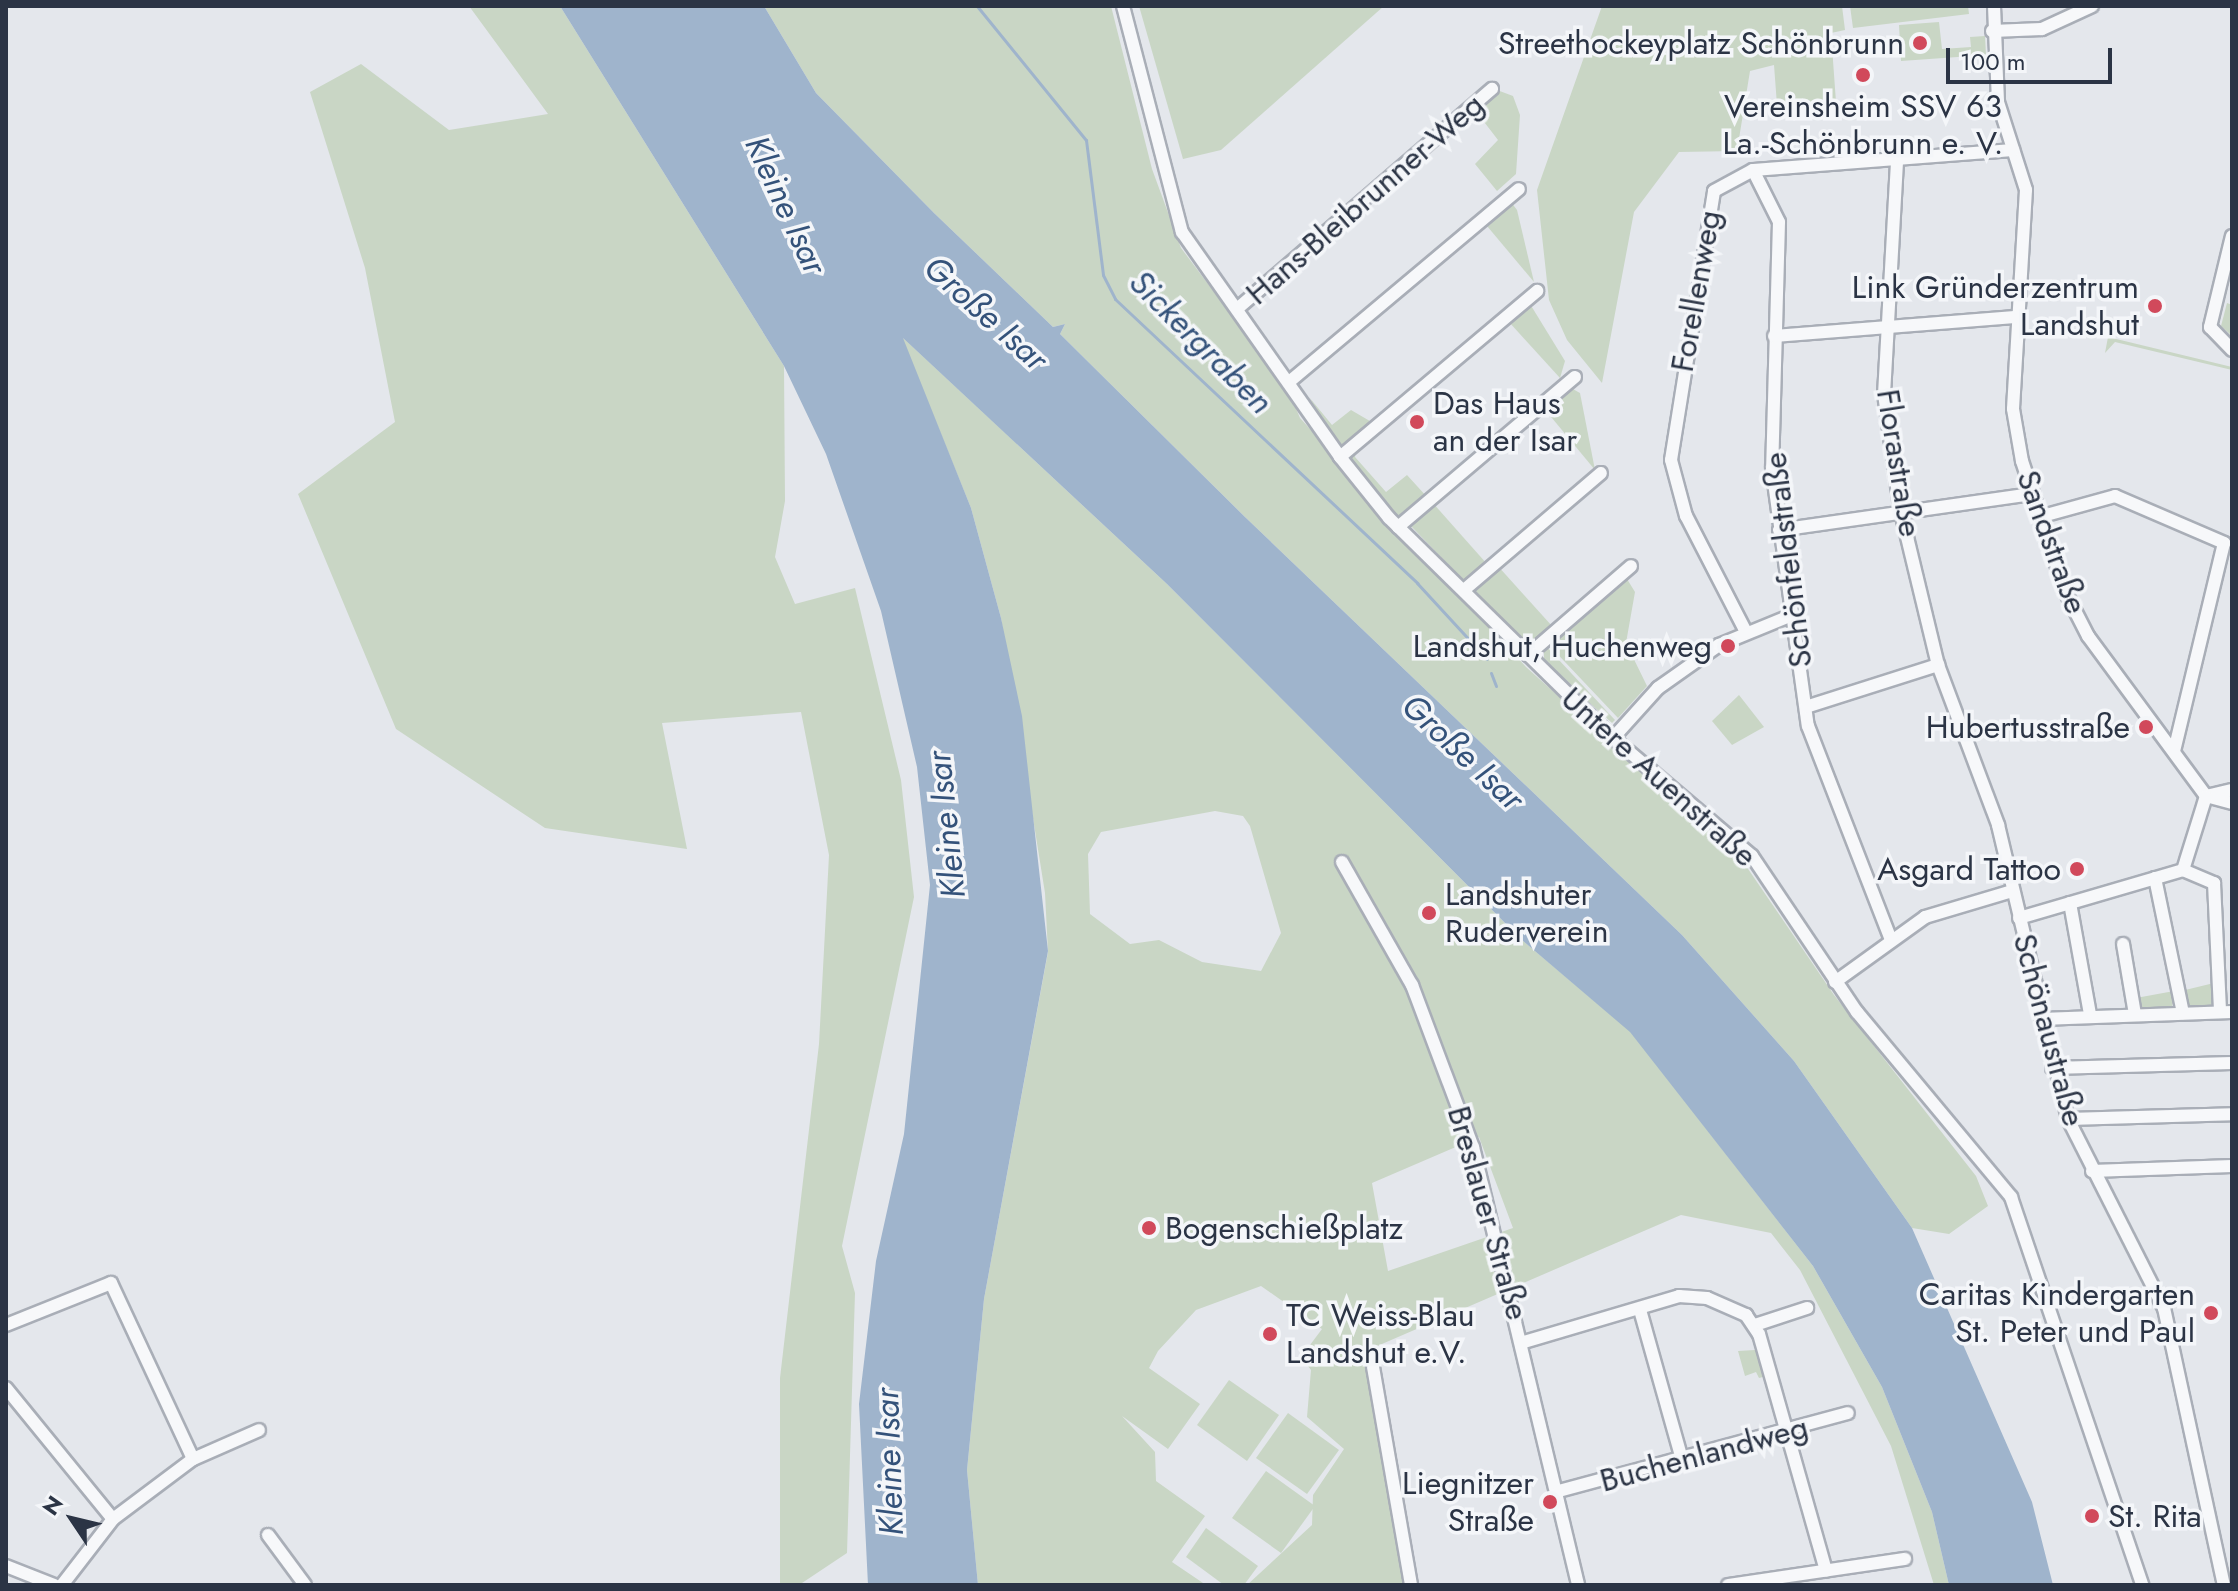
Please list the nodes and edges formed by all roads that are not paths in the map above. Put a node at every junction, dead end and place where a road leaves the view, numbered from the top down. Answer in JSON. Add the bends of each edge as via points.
{"nodes":[{"id":1,"x":1123,"y":6,"type":"edge"},
{"id":2,"x":1994,"y":6,"type":"edge"},
{"id":3,"x":2092,"y":6,"type":"edge"},
{"id":4,"x":1992,"y":31,"type":"junction"},
{"id":5,"x":1492,"y":89,"type":"dead end"},
{"id":6,"x":2013,"y":150,"type":"junction"},
{"id":7,"x":1897,"y":162,"type":"junction"},
{"id":8,"x":1753,"y":170,"type":"junction"},
{"id":9,"x":1519,"y":189,"type":"dead end"},
{"id":10,"x":2232,"y":236,"type":"edge"},
{"id":11,"x":1537,"y":291,"type":"dead end"},
{"id":12,"x":1237,"y":309,"type":"junction"},
{"id":13,"x":2018,"y":317,"type":"junction"},
{"id":14,"x":1886,"y":328,"type":"junction"},
{"id":15,"x":1774,"y":336,"type":"junction"},
{"id":16,"x":2232,"y":350,"type":"edge"},
{"id":17,"x":1575,"y":377,"type":"dead end"},
{"id":18,"x":1289,"y":382,"type":"junction"},
{"id":19,"x":1340,"y":457,"type":"junction"},
{"id":20,"x":1601,"y":473,"type":"dead end"},
{"id":21,"x":2033,"y":494,"type":"junction"},
{"id":22,"x":1903,"y":515,"type":"junction"},
{"id":23,"x":2039,"y":517,"type":"junction"},
{"id":24,"x":1398,"y":527,"type":"junction"},
{"id":25,"x":1779,"y":530,"type":"junction"},
{"id":26,"x":1631,"y":566,"type":"dead end"},
{"id":27,"x":1464,"y":590,"type":"junction"},
{"id":28,"x":1792,"y":615,"type":"junction"},
{"id":29,"x":1746,"y":632,"type":"junction"},
{"id":30,"x":1528,"y":655,"type":"junction"},
{"id":31,"x":1938,"y":665,"type":"junction"},
{"id":32,"x":1806,"y":707,"type":"junction"},
{"id":33,"x":1613,"y":738,"type":"junction"},
{"id":34,"x":2174,"y":751,"type":"junction"},
{"id":35,"x":2232,"y":790,"type":"edge"},
{"id":36,"x":2206,"y":796,"type":"junction"},
{"id":37,"x":2232,"y":803,"type":"edge"},
{"id":38,"x":1342,"y":862,"type":"dead end"},
{"id":39,"x":2183,"y":870,"type":"junction"},
{"id":40,"x":2155,"y":878,"type":"junction"},
{"id":41,"x":2012,"y":891,"type":"junction"},
{"id":42,"x":2070,"y":903,"type":"junction"},
{"id":43,"x":2019,"y":918,"type":"junction"},
{"id":44,"x":1891,"y":940,"type":"junction"},
{"id":45,"x":2123,"y":944,"type":"dead end"},
{"id":46,"x":1835,"y":982,"type":"junction"},
{"id":47,"x":2226,"y":1012,"type":"edge"},
{"id":48,"x":2183,"y":1013,"type":"junction"},
{"id":49,"x":2090,"y":1014,"type":"junction"},
{"id":50,"x":2135,"y":1014,"type":"junction"},
{"id":51,"x":2041,"y":1019,"type":"junction"},
{"id":52,"x":2232,"y":1063,"type":"edge"},
{"id":53,"x":2052,"y":1068,"type":"junction"},
{"id":54,"x":2232,"y":1114,"type":"edge"},
{"id":55,"x":2068,"y":1119,"type":"junction"},
{"id":56,"x":2232,"y":1166,"type":"edge"},
{"id":57,"x":2092,"y":1171,"type":"junction"},
{"id":58,"x":1807,"y":1308,"type":"dead end"},
{"id":59,"x":1640,"y":1310,"type":"junction"},
{"id":60,"x":6,"y":1325,"type":"edge"},
{"id":61,"x":1755,"y":1325,"type":"junction"},
{"id":62,"x":1524,"y":1342,"type":"junction"},
{"id":63,"x":1373,"y":1367,"type":"dead end"},
{"id":64,"x":6,"y":1388,"type":"edge"},
{"id":65,"x":1848,"y":1413,"type":"dead end"},
{"id":66,"x":259,"y":1430,"type":"dead end"},
{"id":67,"x":1787,"y":1433,"type":"junction"},
{"id":68,"x":193,"y":1459,"type":"junction"},
{"id":69,"x":1683,"y":1463,"type":"junction"},
{"id":70,"x":1559,"y":1491,"type":"junction"},
{"id":71,"x":113,"y":1519,"type":"junction"},
{"id":72,"x":268,"y":1535,"type":"dead end"},
{"id":73,"x":1905,"y":1559,"type":"dead end"},
{"id":74,"x":6,"y":1566,"type":"edge"},
{"id":75,"x":1826,"y":1571,"type":"junction"},
{"id":76,"x":1803,"y":1582,"type":"edge"},
{"id":77,"x":54,"y":1585,"type":"edge"},
{"id":78,"x":62,"y":1585,"type":"edge"},
{"id":79,"x":305,"y":1585,"type":"edge"},
{"id":80,"x":1411,"y":1585,"type":"edge"},
{"id":81,"x":1578,"y":1585,"type":"edge"},
{"id":82,"x":1728,"y":1585,"type":"edge"},
{"id":83,"x":2142,"y":1585,"type":"edge"},
{"id":84,"x":2224,"y":1585,"type":"edge"}],
"edges":[{"from":1,"to":12,"type":"street","name":"Untere Auenstraße","via":[[1175,213]]},
{"from":2,"to":4,"type":"street","name":"Sandstraße"},
{"from":3,"to":4,"type":"street","via":[[2042,29]]},
{"from":4,"to":6,"type":"street","name":"Sandstraße","via":[[1998,102]]},
{"from":5,"to":12,"type":"street","name":"Hans-Bleibrunner-Weg"},
{"from":6,"to":7,"type":"street","name":"Forellenweg"},
{"from":6,"to":13,"type":"street","name":"Sandstraße","via":[[2026,190]]},
{"from":7,"to":8,"type":"street","name":"Forellenweg"},
{"from":7,"to":14,"type":"street","name":"Florastraße"},
{"from":8,"to":15,"type":"street","name":"Schönfeldstraße","via":[[1779,222]]},
{"from":8,"to":29,"type":"street","name":"Forellenweg","via":[[1728,178],[1710,201],[1671,460],[1686,516]]},
{"from":9,"to":18,"type":"street"},
{"from":10,"to":16,"type":"street","via":[[2210,327]]},
{"from":11,"to":19,"type":"street"},
{"from":12,"to":18,"type":"street","name":"Untere Auenstraße"},
{"from":13,"to":14,"type":"street"},
{"from":13,"to":21,"type":"street","name":"Sandstraße","via":[[2013,409]]},
{"from":14,"to":15,"type":"street"},
{"from":14,"to":22,"type":"street","name":"Florastraße","via":[[1885,415]]},
{"from":15,"to":25,"type":"street","name":"Schönfeldstraße"},
{"from":17,"to":24,"type":"street"},
{"from":18,"to":19,"type":"street","name":"Untere Auenstraße"},
{"from":19,"to":24,"type":"street","name":"Untere Auenstraße"},
{"from":20,"to":27,"type":"street"},
{"from":21,"to":22,"type":"street"},
{"from":21,"to":23,"type":"street","name":"Sandstraße"},
{"from":22,"to":25,"type":"street"},
{"from":22,"to":31,"type":"street","name":"Florastraße"},
{"from":23,"to":34,"type":"street","name":"Sandstraße","via":[[2077,616]]},
{"from":23,"to":34,"type":"street","via":[[2115,496],[2224,543]]},
{"from":24,"to":27,"type":"street","name":"Untere Auenstraße"},
{"from":25,"to":28,"type":"street","name":"Schönfeldstraße"},
{"from":26,"to":30,"type":"street"},
{"from":27,"to":30,"type":"street","name":"Untere Auenstraße"},
{"from":28,"to":29,"type":"street"},
{"from":28,"to":32,"type":"street","name":"Schönfeldstraße"},
{"from":29,"to":33,"type":"street","via":[[1658,688]]},
{"from":30,"to":33,"type":"street","name":"Untere Auenstraße"},
{"from":31,"to":32,"type":"street"},
{"from":31,"to":41,"type":"street","name":"Florastraße","via":[[1998,825]]},
{"from":32,"to":44,"type":"street","name":"Schönfeldstraße","via":[[1835,807]]},
{"from":33,"to":46,"type":"street","name":"Untere Auenstraße","via":[[1752,856]]},
{"from":34,"to":36,"type":"street","name":"Sandstraße"},
{"from":35,"to":36,"type":"street"},
{"from":36,"to":37,"type":"street"},
{"from":36,"to":39,"type":"street"},
{"from":38,"to":62,"type":"street","name":"Breslauer Straße","via":[[1396,952],[1433,1036],[1473,1147]]},
{"from":39,"to":40,"type":"street"},
{"from":39,"to":47,"type":"street","via":[[2214,883]]},
{"from":40,"to":42,"type":"street"},
{"from":40,"to":48,"type":"street"},
{"from":41,"to":43,"type":"street","name":"Schönaustraße"},
{"from":41,"to":44,"type":"street","name":"Schönaustraße","via":[[1925,917]]},
{"from":42,"to":43,"type":"street"},
{"from":42,"to":49,"type":"street"},
{"from":43,"to":51,"type":"street","name":"Schönaustraße"},
{"from":44,"to":46,"type":"street","name":"Schönaustraße"},
{"from":45,"to":50,"type":"street"},
{"from":46,"to":83,"type":"street","name":"Untere Auenstraße","via":[[2011,1197]]},
{"from":47,"to":48,"type":"street"},
{"from":48,"to":50,"type":"street"},
{"from":49,"to":50,"type":"street"},
{"from":49,"to":51,"type":"street"},
{"from":51,"to":53,"type":"street","name":"Schönaustraße"},
{"from":52,"to":53,"type":"street"},
{"from":53,"to":55,"type":"street","name":"Schönaustraße"},
{"from":54,"to":55,"type":"street"},
{"from":55,"to":57,"type":"street","name":"Schönaustraße"},
{"from":56,"to":57,"type":"street"},
{"from":57,"to":84,"type":"street","name":"Schönaustraße","via":[[2164,1308]]},
{"from":58,"to":61,"type":"street"},
{"from":59,"to":61,"type":"street","via":[[1679,1296],[1728,1305]]},
{"from":59,"to":62,"type":"street"},
{"from":59,"to":69,"type":"street"},
{"from":60,"to":68,"type":"street","via":[[111,1283]]},
{"from":61,"to":67,"type":"street"},
{"from":62,"to":70,"type":"street","name":"Breslauer Straße"},
{"from":63,"to":80,"type":"street"},
{"from":64,"to":71,"type":"street"},
{"from":65,"to":67,"type":"street","name":"Buchenlandweg"},
{"from":66,"to":68,"type":"street"},
{"from":67,"to":69,"type":"street","name":"Buchenlandweg"},
{"from":67,"to":75,"type":"street"},
{"from":68,"to":71,"type":"street"},
{"from":69,"to":70,"type":"street","name":"Buchenlandweg"},
{"from":70,"to":81,"type":"street","name":"Breslauer Straße"},
{"from":71,"to":78,"type":"street"},
{"from":72,"to":79,"type":"street"},
{"from":73,"to":75,"type":"street"},
{"from":74,"to":77,"type":"street"},
{"from":75,"to":76,"type":"street"},
{"from":76,"to":82,"type":"street"}]}
